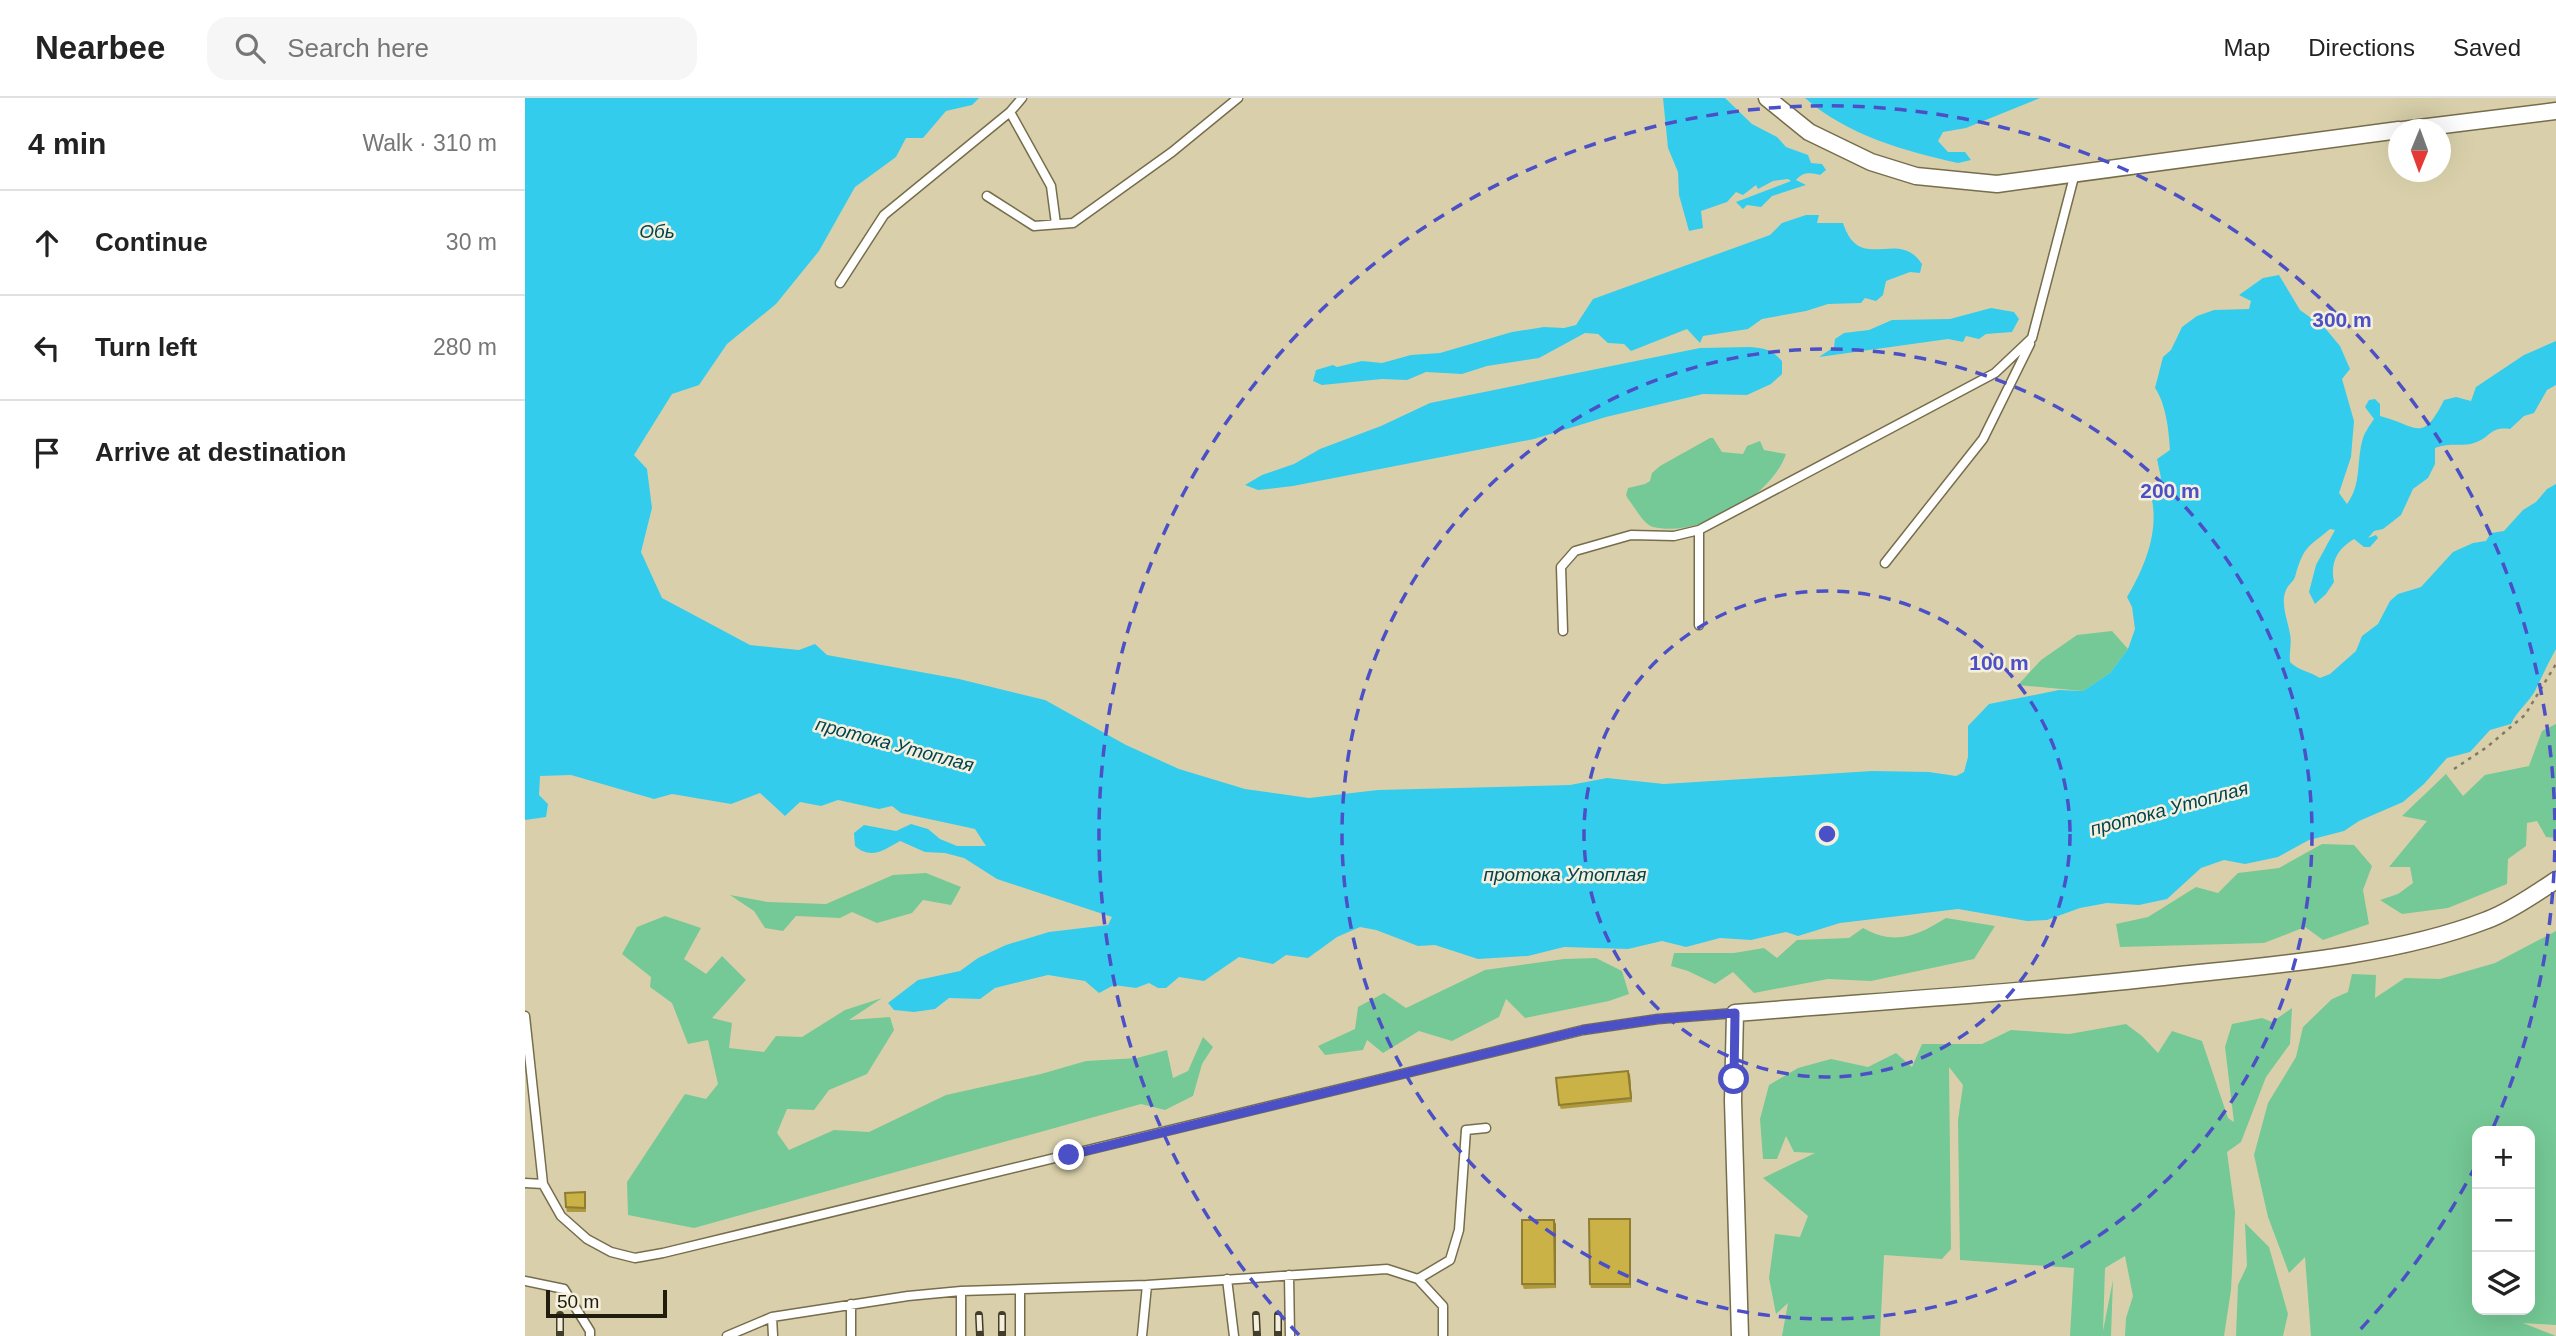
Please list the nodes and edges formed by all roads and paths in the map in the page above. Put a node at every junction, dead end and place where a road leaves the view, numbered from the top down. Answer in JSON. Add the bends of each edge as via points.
{"nodes":[{"id":1,"x":1022,"y":98,"type":"edge"},
{"id":2,"x":1238,"y":98,"type":"edge"},
{"id":3,"x":1767,"y":98,"type":"edge"},
{"id":4,"x":2556,"y":111,"type":"edge"},
{"id":5,"x":1010,"y":112,"type":"junction"},
{"id":6,"x":2451,"y":124,"type":"edge"},
{"id":7,"x":2388,"y":132,"type":"edge"},
{"id":8,"x":2075,"y":173,"type":"junction"},
{"id":9,"x":986,"y":196,"type":"dead end"},
{"id":10,"x":1056,"y":224,"type":"junction"},
{"id":11,"x":840,"y":283,"type":"dead end"},
{"id":12,"x":2032,"y":338,"type":"junction"},
{"id":13,"x":1699,"y":530,"type":"junction"},
{"id":14,"x":1885,"y":563,"type":"dead end"},
{"id":15,"x":1699,"y":625,"type":"dead end"},
{"id":16,"x":1563,"y":631,"type":"dead end"},
{"id":17,"x":2556,"y":664,"type":"edge"},
{"id":18,"x":2454,"y":769,"type":"dead end"},
{"id":19,"x":2556,"y":880,"type":"edge"},
{"id":20,"x":1735,"y":1013,"type":"junction"},
{"id":21,"x":525,"y":1016,"type":"edge"},
{"id":22,"x":527,"y":1057,"type":"edge"},
{"id":23,"x":1486,"y":1128,"type":"dead end"},
{"id":24,"x":525,"y":1183,"type":"edge"},
{"id":25,"x":543,"y":1184,"type":"junction"},
{"id":26,"x":1289,"y":1275,"type":"junction"},
{"id":27,"x":1227,"y":1279,"type":"junction"},
{"id":28,"x":1418,"y":1279,"type":"junction"},
{"id":29,"x":525,"y":1281,"type":"edge"},
{"id":30,"x":1147,"y":1285,"type":"junction"},
{"id":31,"x":961,"y":1291,"type":"junction"},
{"id":32,"x":1020,"y":1291,"type":"junction"},
{"id":33,"x":851,"y":1304,"type":"junction"},
{"id":34,"x":772,"y":1317,"type":"junction"},
{"id":35,"x":590,"y":1336,"type":"edge"},
{"id":36,"x":727,"y":1336,"type":"edge"},
{"id":37,"x":772,"y":1336,"type":"edge"},
{"id":38,"x":851,"y":1336,"type":"edge"},
{"id":39,"x":961,"y":1336,"type":"edge"},
{"id":40,"x":1020,"y":1336,"type":"edge"},
{"id":41,"x":1142,"y":1336,"type":"edge"},
{"id":42,"x":1234,"y":1336,"type":"edge"},
{"id":43,"x":1290,"y":1336,"type":"edge"},
{"id":44,"x":1443,"y":1336,"type":"edge"},
{"id":45,"x":1740,"y":1336,"type":"edge"}],
"edges":[{"from":1,"to":5,"type":"lane"},
{"from":2,"to":10,"type":"lane","via":[[1173,152],[1073,223]]},
{"from":3,"to":8,"type":"street","via":[[1809,132],[1871,162],[1916,176],[1997,184]]},
{"from":4,"to":6,"type":"street"},
{"from":5,"to":10,"type":"lane","via":[[1051,186]]},
{"from":5,"to":11,"type":"lane","via":[[884,215]]},
{"from":7,"to":8,"type":"street"},
{"from":8,"to":12,"type":"lane"},
{"from":9,"to":10,"type":"lane","via":[[1034,226]]},
{"from":12,"to":13,"type":"lane","via":[[1995,373]]},
{"from":12,"to":14,"type":"lane","via":[[1983,439]]},
{"from":13,"to":15,"type":"lane"},
{"from":13,"to":16,"type":"lane","via":[[1674,536],[1631,535],[1574,551],[1561,567]]},
{"from":17,"to":18,"type":"path","via":[[2525,715]]},
{"from":19,"to":20,"type":"street","via":[[2489,920],[2422,940],[2350,953],[2109,983]]},
{"from":20,"to":25,"type":"lane","via":[[1583,1030],[635,1258],[587,1239],[561,1216]]},
{"from":20,"to":45,"type":"street"},
{"from":21,"to":22,"type":"lane"},
{"from":22,"to":25,"type":"lane"},
{"from":23,"to":28,"type":"lane","via":[[1466,1130],[1459,1230],[1450,1260]]},
{"from":24,"to":25,"type":"lane"},
{"from":26,"to":27,"type":"lane"},
{"from":26,"to":28,"type":"lane","via":[[1387,1269]]},
{"from":26,"to":43,"type":"lane"},
{"from":27,"to":30,"type":"lane"},
{"from":27,"to":42,"type":"lane"},
{"from":28,"to":44,"type":"lane","via":[[1443,1306]]},
{"from":29,"to":35,"type":"lane","via":[[564,1289]]},
{"from":30,"to":32,"type":"lane"},
{"from":30,"to":41,"type":"lane"},
{"from":31,"to":32,"type":"lane"},
{"from":31,"to":33,"type":"lane"},
{"from":31,"to":39,"type":"lane"},
{"from":32,"to":40,"type":"lane"},
{"from":33,"to":34,"type":"lane"},
{"from":33,"to":38,"type":"lane"},
{"from":34,"to":36,"type":"lane"},
{"from":34,"to":37,"type":"lane"}]}
